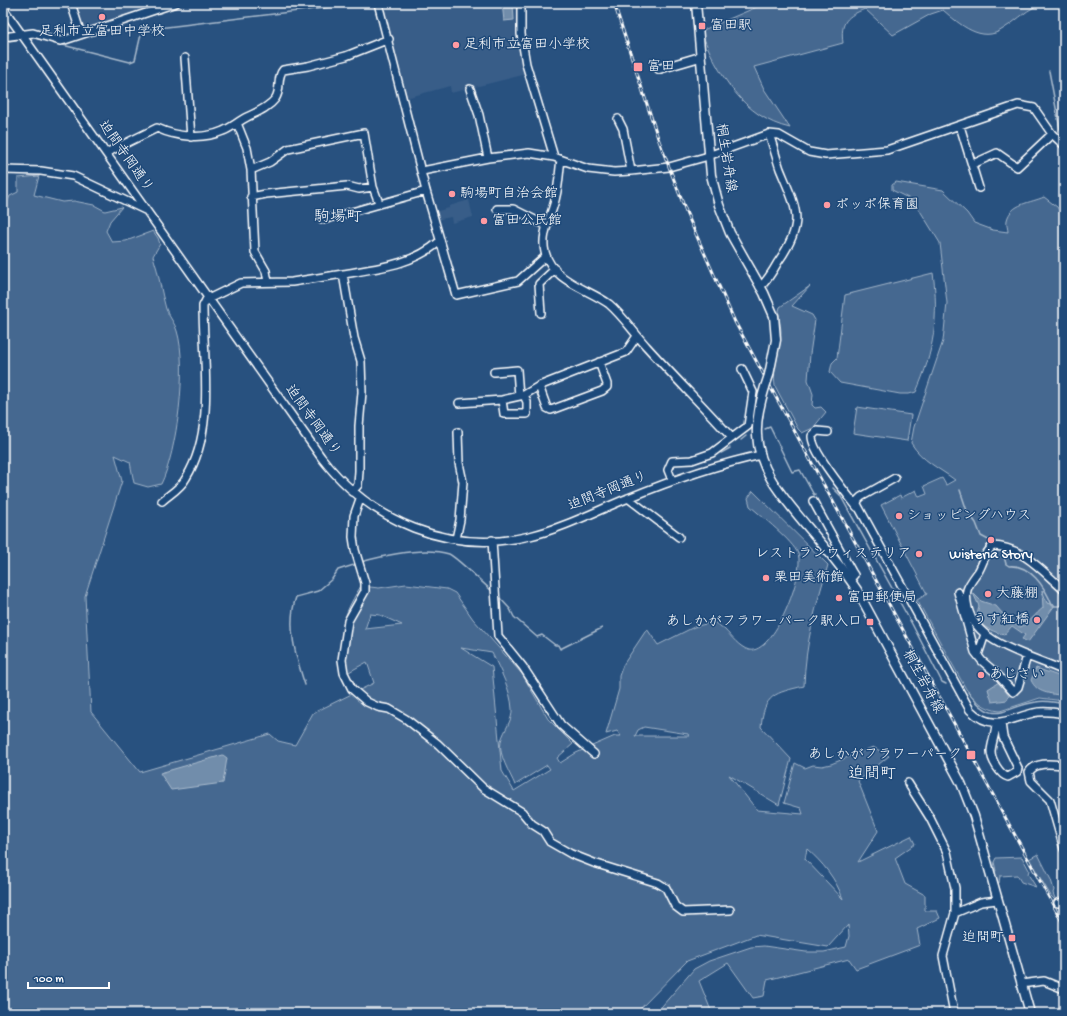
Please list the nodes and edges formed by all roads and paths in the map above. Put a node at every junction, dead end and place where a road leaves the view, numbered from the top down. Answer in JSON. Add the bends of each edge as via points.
{"nodes":[{"id":1,"x":71,"y":3,"type":"edge"},
{"id":2,"x":176,"y":3,"type":"edge"},
{"id":3,"x":378,"y":3,"type":"edge"},
{"id":4,"x":521,"y":3,"type":"edge"},
{"id":5,"x":696,"y":3,"type":"edge"},
{"id":6,"x":3,"y":8,"type":"edge"},
{"id":7,"x":21,"y":34,"type":"junction"},
{"id":8,"x":81,"y":34,"type":"junction"},
{"id":9,"x":3,"y":38,"type":"edge"},
{"id":10,"x":389,"y":40,"type":"junction"},
{"id":11,"x":700,"y":57,"type":"junction"},
{"id":12,"x":185,"y":58,"type":"dead end"},
{"id":13,"x":659,"y":69,"type":"dead end"},
{"id":14,"x":470,"y":89,"type":"dead end"},
{"id":15,"x":618,"y":119,"type":"dead end"},
{"id":16,"x":237,"y":123,"type":"junction"},
{"id":17,"x":960,"y":126,"type":"junction"},
{"id":18,"x":769,"y":134,"type":"junction"},
{"id":19,"x":1052,"y":134,"type":"junction"},
{"id":20,"x":191,"y":137,"type":"junction"},
{"id":21,"x":1064,"y":145,"type":"edge"},
{"id":22,"x":106,"y":153,"type":"junction"},
{"id":23,"x":708,"y":155,"type":"junction"},
{"id":24,"x":488,"y":158,"type":"junction"},
{"id":25,"x":557,"y":159,"type":"junction"},
{"id":26,"x":973,"y":164,"type":"junction"},
{"id":27,"x":3,"y":170,"type":"edge"},
{"id":28,"x":250,"y":170,"type":"junction"},
{"id":29,"x":422,"y":171,"type":"junction"},
{"id":30,"x":631,"y":171,"type":"junction"},
{"id":31,"x":373,"y":187,"type":"junction"},
{"id":32,"x":979,"y":188,"type":"dead end"},
{"id":33,"x":426,"y":190,"type":"junction"},
{"id":34,"x":251,"y":197,"type":"junction"},
{"id":35,"x":378,"y":203,"type":"junction"},
{"id":36,"x":497,"y":209,"type":"dead end"},
{"id":37,"x":147,"y":211,"type":"junction"},
{"id":38,"x":323,"y":220,"type":"dead end"},
{"id":39,"x":547,"y":226,"type":"junction"},
{"id":40,"x":440,"y":241,"type":"junction"},
{"id":41,"x":546,"y":256,"type":"junction"},
{"id":42,"x":555,"y":269,"type":"junction"},
{"id":43,"x":343,"y":274,"type":"junction"},
{"id":44,"x":268,"y":282,"type":"junction"},
{"id":45,"x":760,"y":287,"type":"junction"},
{"id":46,"x":208,"y":298,"type":"junction"},
{"id":47,"x":541,"y":313,"type":"dead end"},
{"id":48,"x":637,"y":336,"type":"junction"},
{"id":49,"x":599,"y":362,"type":"junction"},
{"id":50,"x":742,"y":369,"type":"dead end"},
{"id":51,"x":494,"y":372,"type":"dead end"},
{"id":52,"x":539,"y":386,"type":"junction"},
{"id":53,"x":521,"y":395,"type":"junction"},
{"id":54,"x":502,"y":400,"type":"junction"},
{"id":55,"x":459,"y":403,"type":"dead end"},
{"id":56,"x":458,"y":432,"type":"dead end"},
{"id":57,"x":828,"y":432,"type":"dead end"},
{"id":58,"x":732,"y":438,"type":"junction"},
{"id":59,"x":761,"y":455,"type":"junction"},
{"id":60,"x":895,"y":478,"type":"dead end"},
{"id":61,"x":672,"y":480,"type":"junction"},
{"id":62,"x":352,"y":492,"type":"junction"},
{"id":63,"x":628,"y":498,"type":"junction"},
{"id":64,"x":360,"y":499,"type":"junction"},
{"id":65,"x":813,"y":501,"type":"dead end"},
{"id":66,"x":162,"y":502,"type":"dead end"},
{"id":67,"x":861,"y":512,"type":"junction"},
{"id":68,"x":679,"y":537,"type":"dead end"},
{"id":69,"x":456,"y":539,"type":"junction"},
{"id":70,"x":492,"y":540,"type":"junction"},
{"id":71,"x":850,"y":579,"type":"junction"},
{"id":72,"x":1064,"y":590,"type":"edge"},
{"id":73,"x":960,"y":592,"type":"junction"},
{"id":74,"x":985,"y":634,"type":"junction"},
{"id":75,"x":978,"y":655,"type":"junction"},
{"id":76,"x":1027,"y":656,"type":"junction"},
{"id":77,"x":1064,"y":671,"type":"edge"},
{"id":78,"x":1064,"y":714,"type":"edge"},
{"id":79,"x":998,"y":722,"type":"junction"},
{"id":80,"x":594,"y":754,"type":"dead end"},
{"id":81,"x":1064,"y":764,"type":"edge"},
{"id":82,"x":908,"y":783,"type":"dead end"},
{"id":83,"x":1064,"y":850,"type":"edge"},
{"id":84,"x":997,"y":900,"type":"junction"},
{"id":85,"x":730,"y":910,"type":"dead end"},
{"id":86,"x":955,"y":913,"type":"junction"},
{"id":87,"x":1022,"y":984,"type":"junction"},
{"id":88,"x":1064,"y":989,"type":"edge"},
{"id":89,"x":954,"y":1013,"type":"edge"},
{"id":90,"x":1030,"y":1013,"type":"edge"}],
"edges":[{"from":1,"to":8,"type":"street"},
{"from":2,"to":8,"type":"street"},
{"from":3,"to":10,"type":"street"},
{"from":4,"to":25,"type":"street","via":[[521,34],[526,64]]},
{"from":5,"to":11,"type":"main road","name":"桐生岩舟線"},
{"from":6,"to":7,"type":"street","name":"迫間寺岡通り"},
{"from":7,"to":8,"type":"street","via":[[32,33],[60,41]]},
{"from":7,"to":9,"type":"street"},
{"from":7,"to":22,"type":"street","name":"迫間寺岡通り"},
{"from":10,"to":16,"type":"street","via":[[346,56],[283,70],[279,78],[279,93],[272,103]]},
{"from":10,"to":29,"type":"street"},
{"from":11,"to":13,"type":"main road"},
{"from":11,"to":23,"type":"main road","name":"桐生岩舟線"},
{"from":12,"to":20,"type":"street"},
{"from":14,"to":24,"type":"street","via":[[480,115]]},
{"from":15,"to":30,"type":"street","via":[[623,129]]},
{"from":16,"to":20,"type":"street","via":[[210,135]]},
{"from":16,"to":28,"type":"street","via":[[247,148]]},
{"from":17,"to":18,"type":"street","via":[[887,150],[826,155],[809,152],[779,135]]},
{"from":17,"to":19,"type":"street","via":[[1018,105],[1025,105],[1034,108]]},
{"from":17,"to":26,"type":"street"},
{"from":18,"to":23,"type":"street"},
{"from":18,"to":45,"type":"street","via":[[796,207],[797,218],[795,233]]},
{"from":19,"to":21,"type":"street"},
{"from":19,"to":26,"type":"street","via":[[1017,168],[997,153]]},
{"from":20,"to":22,"type":"street","via":[[157,128]]},
{"from":22,"to":37,"type":"street","name":"迫間寺岡通り"},
{"from":23,"to":30,"type":"street","via":[[669,167]]},
{"from":23,"to":45,"type":"main road","name":"桐生岩舟線","via":[[725,222]]},
{"from":24,"to":25,"type":"street","via":[[529,153]]},
{"from":24,"to":29,"type":"street"},
{"from":25,"to":30,"type":"street","via":[[588,169]]},
{"from":25,"to":39,"type":"street","via":[[556,196]]},
{"from":26,"to":32,"type":"street"},
{"from":27,"to":37,"type":"street","via":[[41,171],[73,176]]},
{"from":28,"to":31,"type":"street","via":[[270,162],[288,149],[364,133]]},
{"from":28,"to":34,"type":"street"},
{"from":29,"to":33,"type":"street"},
{"from":31,"to":34,"type":"street","via":[[359,189],[347,186]]},
{"from":31,"to":35,"type":"street"},
{"from":33,"to":35,"type":"street"},
{"from":33,"to":40,"type":"street"},
{"from":34,"to":44,"type":"street","via":[[255,252],[266,270]]},
{"from":35,"to":38,"type":"street"},
{"from":36,"to":39,"type":"street","via":[[513,209]]},
{"from":37,"to":46,"type":"street","name":"迫間寺岡通り"},
{"from":39,"to":41,"type":"street","via":[[544,243]]},
{"from":40,"to":41,"type":"street","via":[[456,295],[518,281]]},
{"from":40,"to":43,"type":"street","via":[[428,252],[400,263]]},
{"from":41,"to":42,"type":"street"},
{"from":42,"to":47,"type":"street","via":[[539,284]]},
{"from":42,"to":48,"type":"street","via":[[572,284],[612,307]]},
{"from":43,"to":44,"type":"street","via":[[292,282]]},
{"from":43,"to":62,"type":"street","via":[[354,338],[361,361],[359,471],[358,485]]},
{"from":44,"to":46,"type":"street","via":[[241,283]]},
{"from":45,"to":59,"type":"main road","name":"桐生岩舟線","bridge":true,"via":[[771,307],[776,326],[769,375],[758,411],[757,428]]},
{"from":46,"to":62,"type":"street","name":"迫間寺岡通り","via":[[321,458]]},
{"from":46,"to":66,"type":"street","via":[[203,306],[205,411],[198,448],[186,479]]},
{"from":48,"to":49,"type":"street","via":[[626,352]]},
{"from":48,"to":58,"type":"street"},
{"from":49,"to":52,"type":"street"},
{"from":49,"to":52,"type":"street","via":[[607,384],[602,391],[551,410],[547,408]]},
{"from":50,"to":58,"type":"street","via":[[753,392],[748,426]]},
{"from":51,"to":53,"type":"street","via":[[517,370]]},
{"from":52,"to":53,"type":"street"},
{"from":53,"to":54,"type":"street"},
{"from":53,"to":54,"type":"street","via":[[527,402],[527,414],[504,414]]},
{"from":54,"to":55,"type":"street"},
{"from":56,"to":69,"type":"street","via":[[459,463],[463,482]]},
{"from":57,"to":67,"type":"street","via":[[817,431],[812,436],[813,442],[824,463]]},
{"from":58,"to":61,"type":"street","via":[[708,455],[692,460],[672,461],[668,470]]},
{"from":59,"to":61,"type":"street","name":"迫間寺岡通り"},
{"from":59,"to":71,"type":"main road","name":"桐生岩舟線","via":[[772,482]]},
{"from":60,"to":67,"type":"street","via":[[858,500]]},
{"from":61,"to":63,"type":"street","name":"迫間寺岡通り"},
{"from":62,"to":64,"type":"street","name":"迫間寺岡通り"},
{"from":63,"to":68,"type":"street"},
{"from":63,"to":70,"type":"street","name":"迫間寺岡通り","via":[[548,531],[518,538]]},
{"from":64,"to":69,"type":"street","name":"迫間寺岡通り","via":[[411,527]]},
{"from":64,"to":85,"type":"street","via":[[354,516],[353,537],[365,590],[348,621],[342,660],[344,673],[352,689],[367,702],[389,709],[406,719],[438,744],[471,778],[512,805],[543,831],[550,842],[594,863],[658,883],[666,888],[675,906],[683,912]]},
{"from":65,"to":71,"type":"street","via":[[854,575]]},
{"from":67,"to":79,"type":"street","via":[[970,710],[979,717]]},
{"from":69,"to":70,"type":"street","name":"迫間寺岡通り"},
{"from":70,"to":80,"type":"street","via":[[498,636],[523,667],[561,725]]},
{"from":71,"to":84,"type":"main road","name":"桐生岩舟線","via":[[964,790],[974,816]]},
{"from":72,"to":73,"type":"street","via":[[1020,553],[993,546]]},
{"from":73,"to":74,"type":"street","via":[[977,628]]},
{"from":73,"to":75,"type":"street","via":[[975,652]]},
{"from":74,"to":75,"type":"street"},
{"from":74,"to":76,"type":"street"},
{"from":75,"to":76,"type":"street","via":[[1014,692],[1018,687]]},
{"from":76,"to":77,"type":"street"},
{"from":78,"to":79,"type":"street","via":[[1034,713]]},
{"from":79,"to":79,"type":"street","via":[[1018,768],[1017,772],[1008,777],[1000,772],[991,753]]},
{"from":81,"to":83,"type":"street","via":[[1035,766],[1029,772],[1031,782],[1050,800]]},
{"from":82,"to":86,"type":"street","via":[[930,818],[949,857],[955,888]]},
{"from":84,"to":86,"type":"street","via":[[981,902]]},
{"from":84,"to":87,"type":"main road","name":"桐生岩舟線"},
{"from":86,"to":89,"type":"street","via":[[943,956]]},
{"from":87,"to":88,"type":"street","via":[[1044,981]]},
{"from":87,"to":90,"type":"main road","name":"桐生岩舟線"}]}
